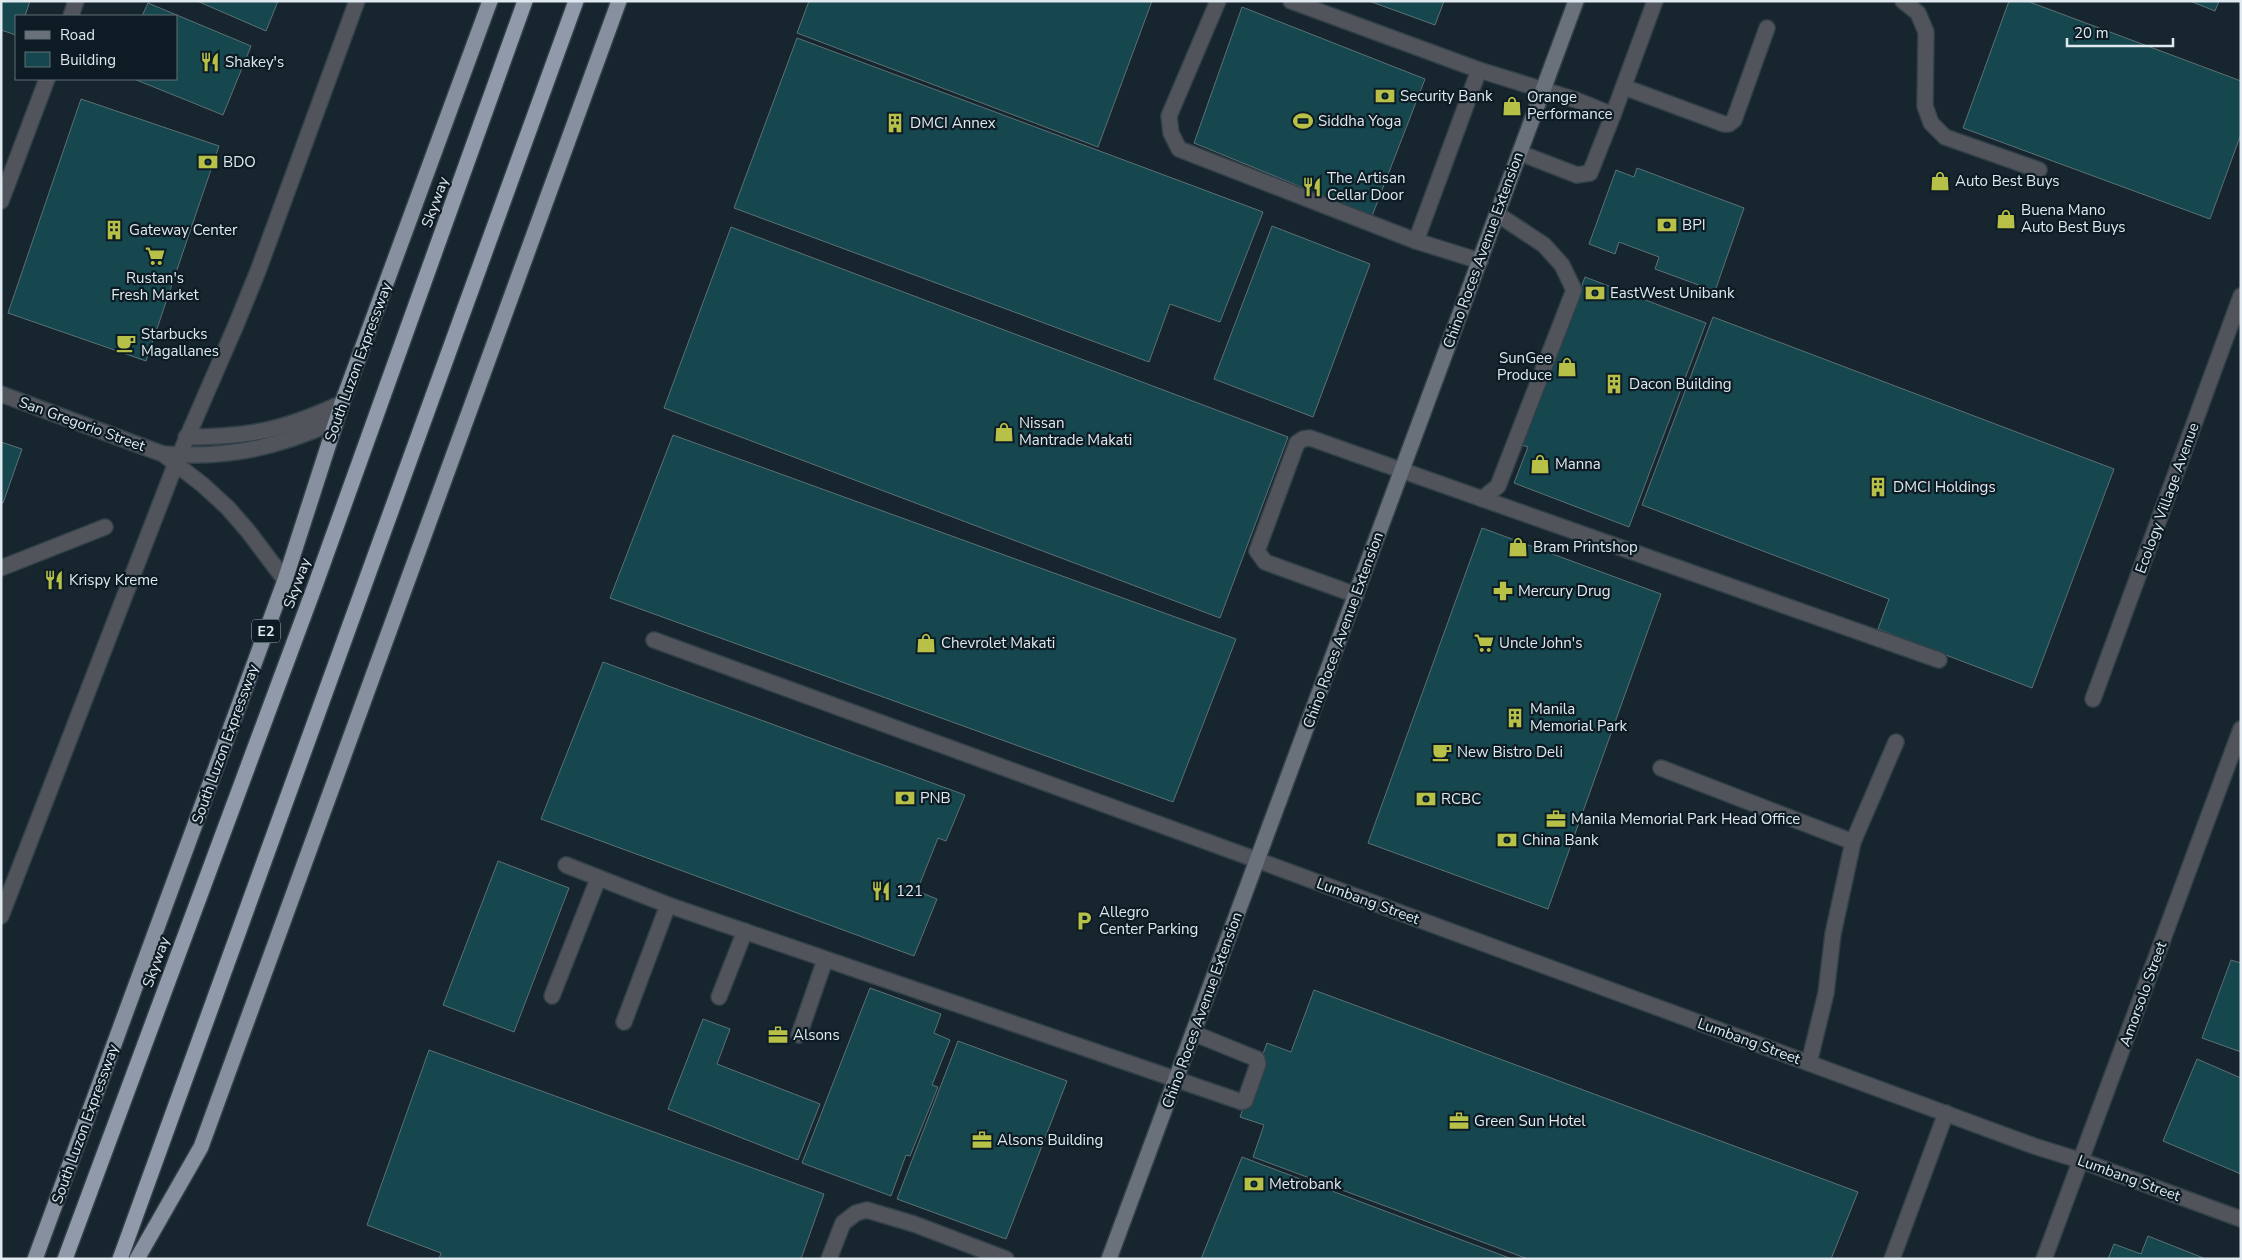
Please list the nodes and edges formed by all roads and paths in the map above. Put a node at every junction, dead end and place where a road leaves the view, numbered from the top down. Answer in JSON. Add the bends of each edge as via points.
{"nodes":[{"id":1,"x":76,"y":1,"type":"edge"},
{"id":2,"x":357,"y":1,"type":"edge"},
{"id":3,"x":490,"y":1,"type":"edge"},
{"id":4,"x":525,"y":1,"type":"edge"},
{"id":5,"x":576,"y":1,"type":"edge"},
{"id":6,"x":581,"y":1,"type":"edge"},
{"id":7,"x":619,"y":1,"type":"edge"},
{"id":8,"x":1218,"y":1,"type":"edge"},
{"id":9,"x":1291,"y":1,"type":"edge"},
{"id":10,"x":1576,"y":1,"type":"edge"},
{"id":11,"x":1655,"y":1,"type":"edge"},
{"id":12,"x":1903,"y":1,"type":"edge"},
{"id":13,"x":71,"y":15,"type":"edge"},
{"id":14,"x":1767,"y":28,"type":"dead end"},
{"id":15,"x":1479,"y":70,"type":"junction"},
{"id":16,"x":47,"y":80,"type":"edge"},
{"id":17,"x":1624,"y":87,"type":"junction"},
{"id":18,"x":1543,"y":89,"type":"junction"},
{"id":19,"x":1613,"y":115,"type":"junction"},
{"id":20,"x":1520,"y":153,"type":"junction"},
{"id":21,"x":2039,"y":170,"type":"dead end"},
{"id":22,"x":1,"y":201,"type":"edge"},
{"id":23,"x":1497,"y":214,"type":"junction"},
{"id":24,"x":1416,"y":241,"type":"junction"},
{"id":25,"x":1480,"y":260,"type":"junction"},
{"id":26,"x":2241,"y":296,"type":"edge"},
{"id":27,"x":1,"y":394,"type":"edge"},
{"id":28,"x":342,"y":403,"type":"junction"},
{"id":29,"x":336,"y":420,"type":"junction"},
{"id":30,"x":186,"y":437,"type":"junction"},
{"id":31,"x":178,"y":459,"type":"junction"},
{"id":32,"x":1402,"y":470,"type":"junction"},
{"id":33,"x":1482,"y":499,"type":"junction"},
{"id":34,"x":105,"y":527,"type":"dead end"},
{"id":35,"x":1,"y":568,"type":"edge"},
{"id":36,"x":285,"y":580,"type":"junction"},
{"id":37,"x":1356,"y":595,"type":"junction"},
{"id":38,"x":654,"y":640,"type":"dead end"},
{"id":39,"x":1939,"y":660,"type":"dead end"},
{"id":40,"x":2093,"y":699,"type":"dead end"},
{"id":41,"x":2241,"y":729,"type":"edge"},
{"id":42,"x":1896,"y":742,"type":"dead end"},
{"id":43,"x":1661,"y":768,"type":"dead end"},
{"id":44,"x":1853,"y":842,"type":"junction"},
{"id":45,"x":1257,"y":860,"type":"junction"},
{"id":46,"x":566,"y":865,"type":"dead end"},
{"id":47,"x":598,"y":878,"type":"junction"},
{"id":48,"x":668,"y":905,"type":"junction"},
{"id":49,"x":1,"y":916,"type":"edge"},
{"id":50,"x":745,"y":931,"type":"junction"},
{"id":51,"x":825,"y":960,"type":"junction"},
{"id":52,"x":552,"y":996,"type":"dead end"},
{"id":53,"x":719,"y":997,"type":"dead end"},
{"id":54,"x":624,"y":1022,"type":"dead end"},
{"id":55,"x":1193,"y":1033,"type":"junction"},
{"id":56,"x":799,"y":1035,"type":"dead end"},
{"id":57,"x":1809,"y":1063,"type":"junction"},
{"id":58,"x":1176,"y":1080,"type":"junction"},
{"id":59,"x":1946,"y":1113,"type":"junction"},
{"id":60,"x":2082,"y":1161,"type":"junction"},
{"id":61,"x":2241,"y":1219,"type":"edge"},
{"id":62,"x":35,"y":1259,"type":"edge"},
{"id":63,"x":65,"y":1259,"type":"edge"},
{"id":64,"x":120,"y":1259,"type":"edge"},
{"id":65,"x":126,"y":1259,"type":"edge"},
{"id":66,"x":137,"y":1259,"type":"edge"},
{"id":67,"x":830,"y":1259,"type":"edge"},
{"id":68,"x":1006,"y":1259,"type":"edge"},
{"id":69,"x":1109,"y":1259,"type":"edge"},
{"id":70,"x":1892,"y":1259,"type":"edge"},
{"id":71,"x":2044,"y":1259,"type":"edge"}],
"edges":[{"from":1,"to":13,"type":"street"},
{"from":2,"to":30,"type":"street","via":[[254,280]]},
{"from":3,"to":28,"type":"highway","name":"South Luzon Expressway","number":"E2"},
{"from":4,"to":63,"type":"highway","name":"Skyway","number":"E2","via":[[316,583]]},
{"from":5,"to":64,"type":"highway"},
{"from":6,"to":65,"type":"highway"},
{"from":7,"to":66,"type":"highway","via":[[201,1147]]},
{"from":8,"to":24,"type":"street","via":[[1169,116],[1171,133],[1179,149]]},
{"from":9,"to":15,"type":"street"},
{"from":10,"to":18,"type":"main road","name":"Chino Roces Avenue Extension"},
{"from":11,"to":17,"type":"street"},
{"from":12,"to":21,"type":"street","via":[[1918,13],[1926,32],[1924,106],[1931,123],[1945,137]]},
{"from":14,"to":17,"type":"street","via":[[1734,120],[1729,124]]},
{"from":15,"to":18,"type":"street"},
{"from":15,"to":24,"type":"street"},
{"from":16,"to":22,"type":"street"},
{"from":17,"to":19,"type":"street"},
{"from":18,"to":19,"type":"street"},
{"from":18,"to":20,"type":"main road","name":"Chino Roces Avenue Extension"},
{"from":19,"to":20,"type":"street","via":[[1590,173],[1577,176]]},
{"from":20,"to":23,"type":"main road","name":"Chino Roces Avenue Extension"},
{"from":23,"to":25,"type":"main road","name":"Chino Roces Avenue Extension"},
{"from":23,"to":33,"type":"street","via":[[1544,245],[1562,265],[1574,290],[1498,486]]},
{"from":24,"to":25,"type":"street"},
{"from":25,"to":32,"type":"main road","name":"Chino Roces Avenue Extension"},
{"from":26,"to":40,"type":"street","name":"Ecology Village Avenue"},
{"from":27,"to":31,"type":"street","name":"San Gregorio Street"},
{"from":28,"to":29,"type":"highway","name":"South Luzon Expressway","number":"E2"},
{"from":28,"to":30,"type":"street","via":[[306,420],[267,432]]},
{"from":29,"to":31,"type":"street","via":[[300,437],[261,449]]},
{"from":29,"to":36,"type":"highway","name":"South Luzon Expressway","number":"E2"},
{"from":30,"to":31,"type":"street"},
{"from":31,"to":36,"type":"street","name":"San Gregorio Street","via":[[228,508]]},
{"from":31,"to":49,"type":"street"},
{"from":32,"to":33,"type":"street"},
{"from":32,"to":37,"type":"main road","name":"Chino Roces Avenue Extension"},
{"from":32,"to":37,"type":"street","via":[[1310,438],[1303,439],[1297,444],[1260,542],[1257,551],[1266,562]]},
{"from":33,"to":39,"type":"street"},
{"from":34,"to":35,"type":"street"},
{"from":36,"to":62,"type":"highway","name":"South Luzon Expressway","number":"E2"},
{"from":37,"to":45,"type":"main road","name":"Chino Roces Avenue Extension"},
{"from":38,"to":45,"type":"street","name":"Lumbang Street"},
{"from":41,"to":60,"type":"street","name":"Amorsolo Street"},
{"from":42,"to":44,"type":"street"},
{"from":43,"to":44,"type":"street"},
{"from":44,"to":57,"type":"street","via":[[1833,934],[1826,993]]},
{"from":45,"to":55,"type":"main road","name":"Chino Roces Avenue Extension"},
{"from":45,"to":57,"type":"street","name":"Lumbang Street"},
{"from":46,"to":47,"type":"street"},
{"from":47,"to":48,"type":"street"},
{"from":47,"to":52,"type":"street"},
{"from":48,"to":50,"type":"street"},
{"from":48,"to":54,"type":"street"},
{"from":50,"to":51,"type":"street"},
{"from":50,"to":53,"type":"street"},
{"from":51,"to":56,"type":"street"},
{"from":51,"to":58,"type":"street"},
{"from":55,"to":58,"type":"main road","name":"Chino Roces Avenue Extension"},
{"from":55,"to":58,"type":"street","via":[[1257,1059],[1245,1101]]},
{"from":57,"to":59,"type":"street","name":"Lumbang Street"},
{"from":58,"to":69,"type":"main road","name":"Chino Roces Avenue Extension"},
{"from":59,"to":60,"type":"street","name":"Lumbang Street"},
{"from":59,"to":70,"type":"street"},
{"from":60,"to":61,"type":"street","name":"Lumbang Street"},
{"from":60,"to":71,"type":"street","name":"Amorsolo Street"},
{"from":67,"to":68,"type":"street","via":[[843,1223],[856,1213],[867,1210]]}]}
